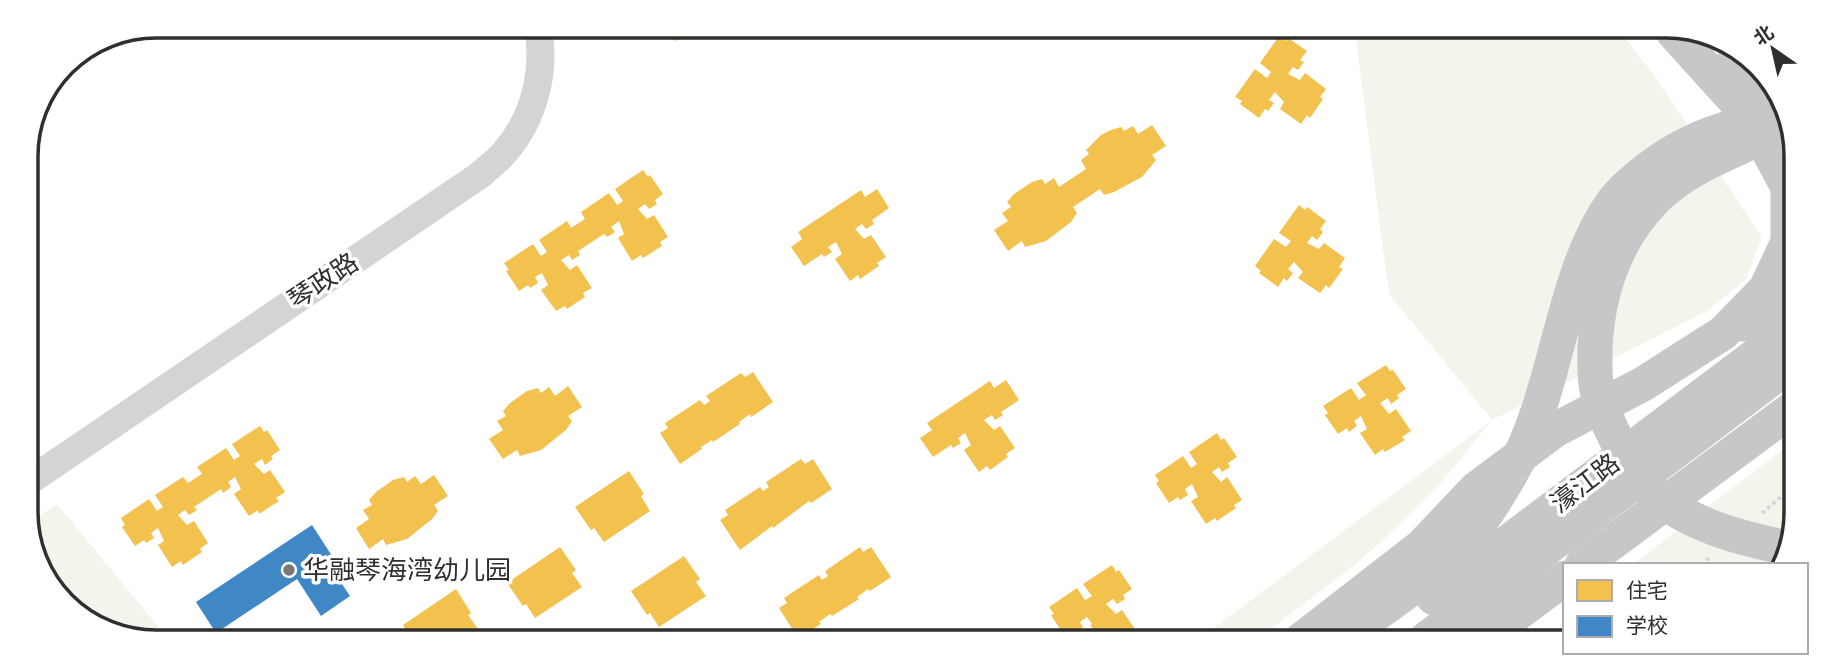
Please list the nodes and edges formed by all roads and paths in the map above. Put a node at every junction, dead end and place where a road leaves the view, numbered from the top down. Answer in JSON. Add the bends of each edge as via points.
{"nodes":[{"id":1,"x":539,"y":38,"type":"edge"},
{"id":2,"x":1680,"y":40,"type":"edge"},
{"id":3,"x":1750,"y":117,"type":"junction"},
{"id":4,"x":1778,"y":121,"type":"edge"},
{"id":5,"x":1779,"y":124,"type":"edge"},
{"id":6,"x":1782,"y":141,"type":"edge"},
{"id":7,"x":1782,"y":143,"type":"edge"},
{"id":8,"x":1726,"y":154,"type":"junction"},
{"id":9,"x":1784,"y":180,"type":"edge"},
{"id":10,"x":1784,"y":251,"type":"edge"},
{"id":11,"x":1784,"y":304,"type":"edge"},
{"id":12,"x":1723,"y":333,"type":"junction"},
{"id":13,"x":1784,"y":334,"type":"edge"},
{"id":14,"x":1784,"y":368,"type":"edge"},
{"id":15,"x":1784,"y":415,"type":"edge"},
{"id":16,"x":38,"y":475,"type":"edge"},
{"id":17,"x":1778,"y":546,"type":"edge"},
{"id":18,"x":1585,"y":563,"type":"edge"},
{"id":19,"x":1563,"y":579,"type":"edge"},
{"id":20,"x":1315,"y":629,"type":"edge"},
{"id":21,"x":1354,"y":629,"type":"edge"},
{"id":22,"x":1393,"y":629,"type":"edge"},
{"id":23,"x":1439,"y":629,"type":"edge"},
{"id":24,"x":1496,"y":629,"type":"edge"}],
"edges":[{"from":1,"to":16,"type":"street","name":"琴政路","via":[[536,96],[504,153],[480,174]]},
{"from":2,"to":3,"type":"main road"},
{"from":3,"to":7,"type":"main road"},
{"from":3,"to":9,"type":"main road"},
{"from":4,"to":21,"type":"main road","via":[[1732,125],[1678,147],[1614,201],[1590,243],[1533,427],[1512,473],[1459,547]]},
{"from":5,"to":8,"type":"main road"},
{"from":6,"to":8,"type":"main road"},
{"from":8,"to":17,"type":"main road","via":[[1657,197],[1632,227],[1612,263],[1596,331],[1597,388],[1607,422],[1633,469],[1653,492],[1714,528]]},
{"from":10,"to":12,"type":"main road","via":[[1766,289]]},
{"from":11,"to":12,"type":"main road"},
{"from":12,"to":20,"type":"main road","via":[[1643,384],[1555,430],[1476,489],[1422,546]]},
{"from":13,"to":22,"type":"main road","name":"濠江路"},
{"from":14,"to":23,"type":"main road","name":"濠江路"},
{"from":15,"to":18,"type":"main road"},
{"from":19,"to":24,"type":"main road"}]}
